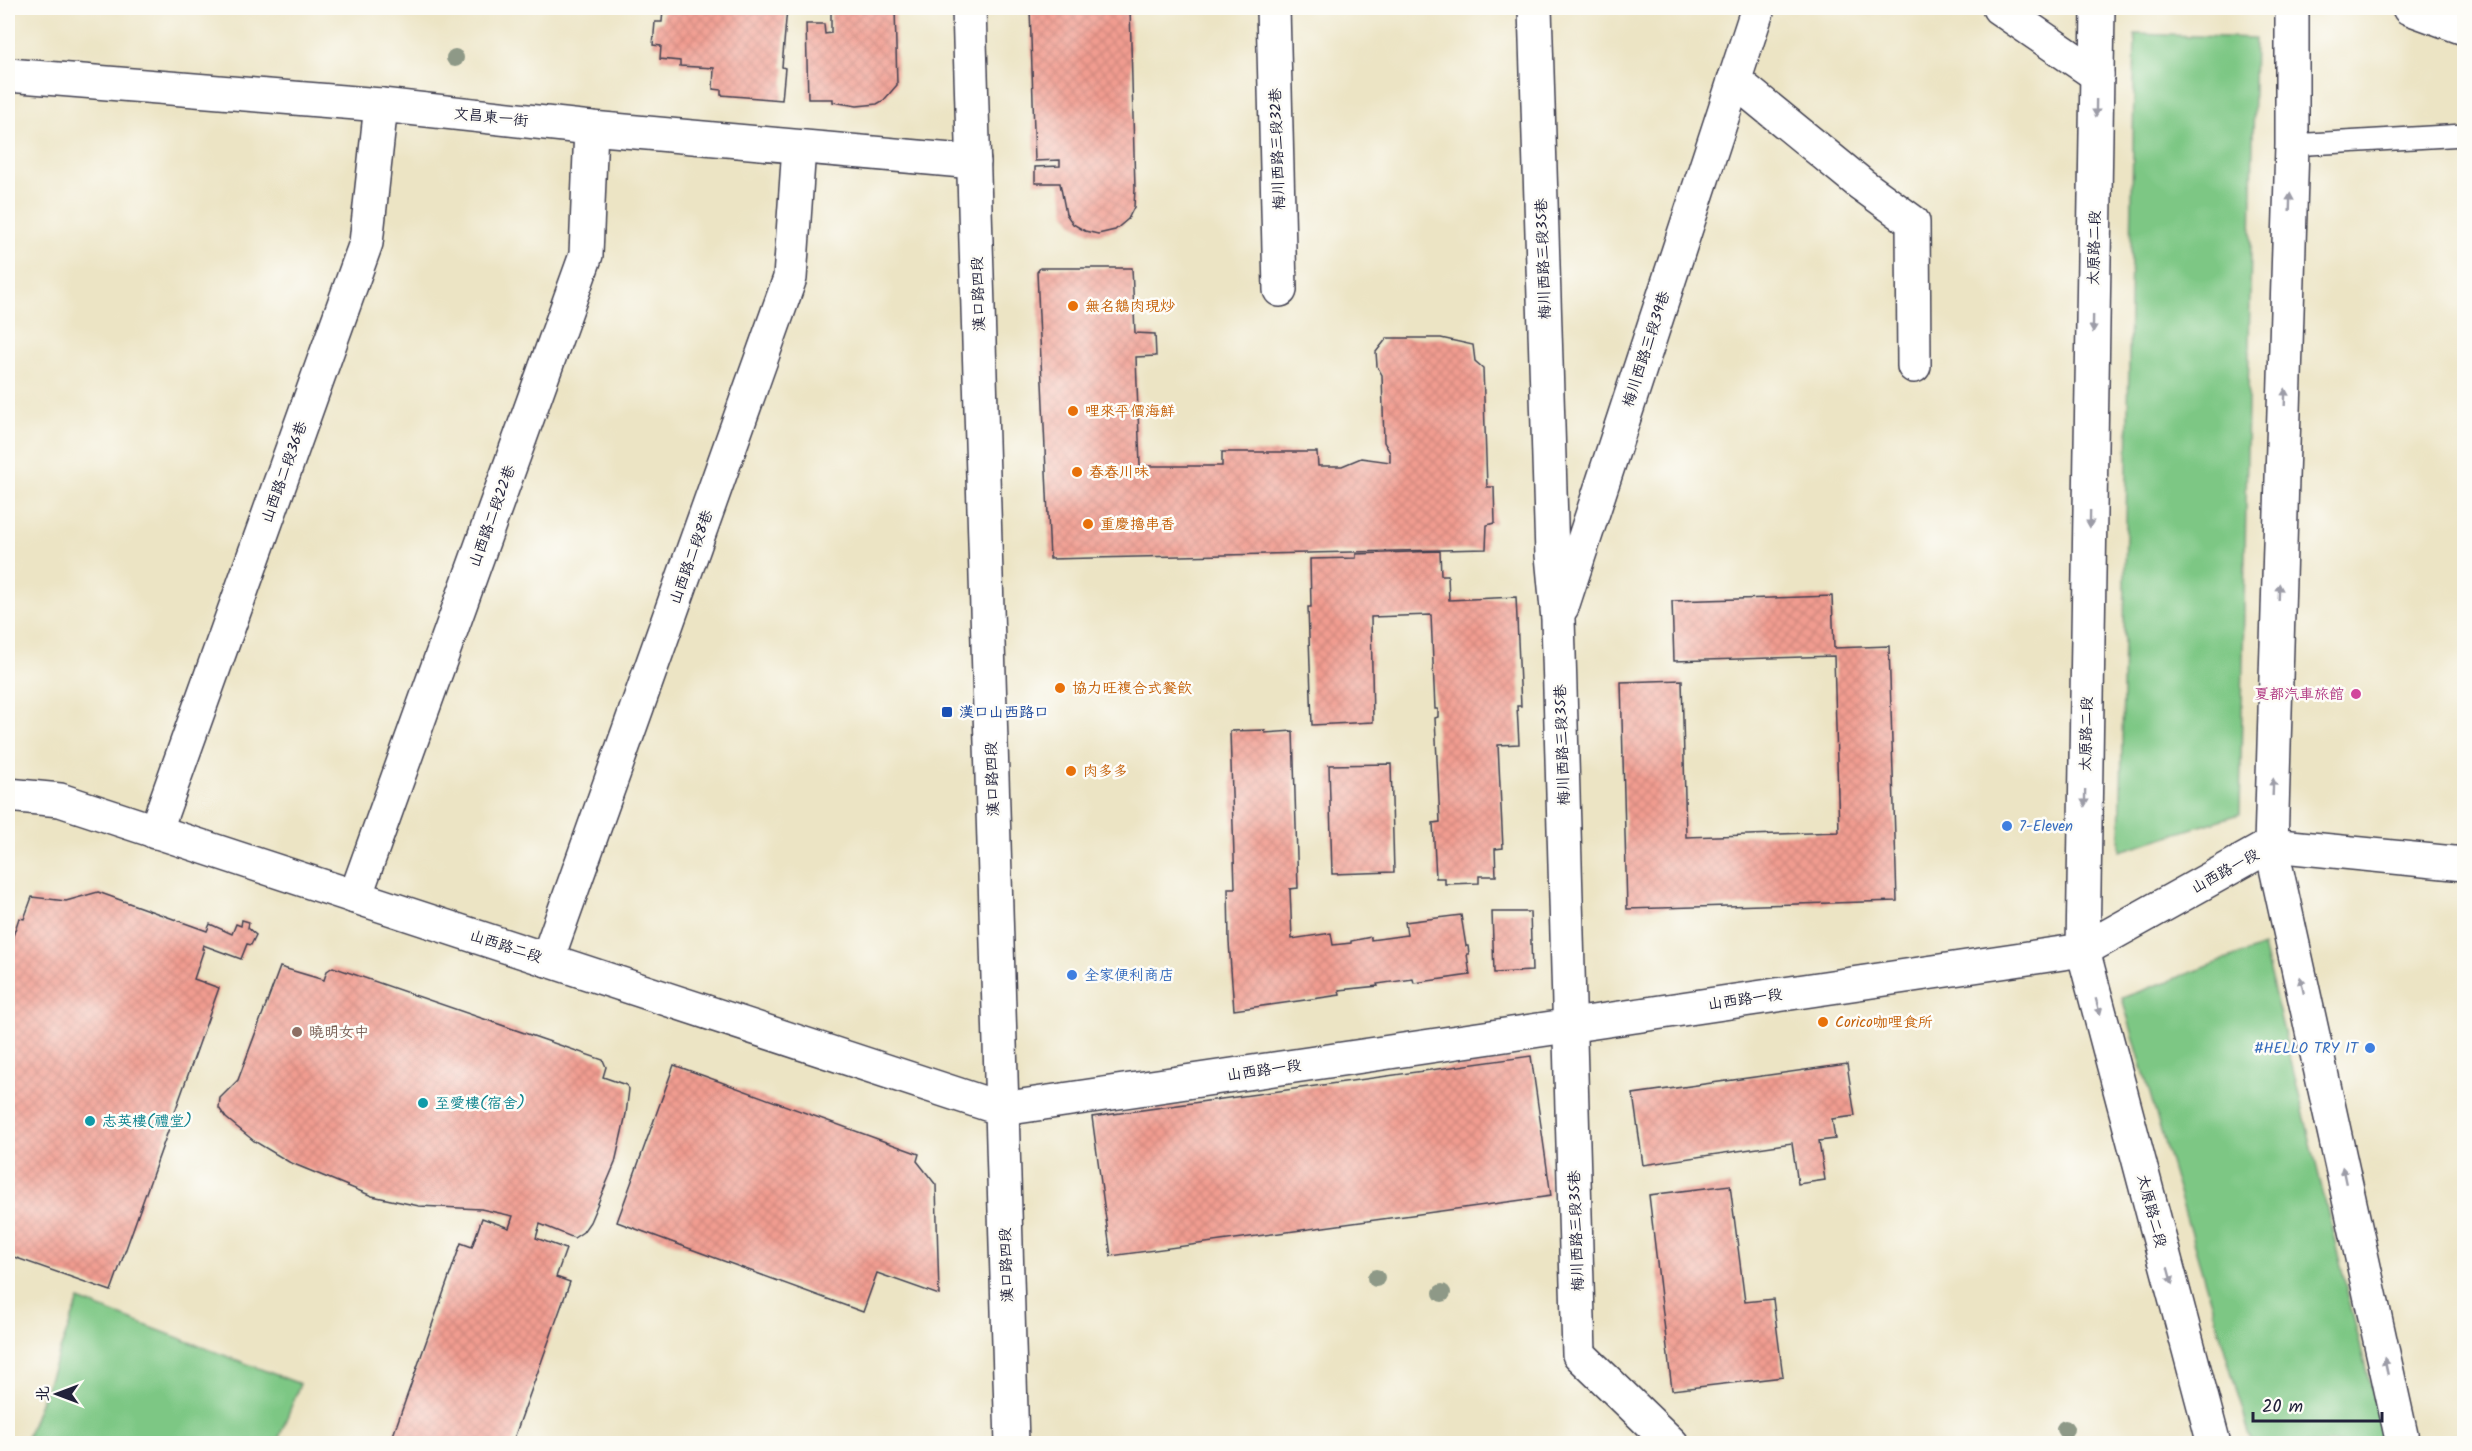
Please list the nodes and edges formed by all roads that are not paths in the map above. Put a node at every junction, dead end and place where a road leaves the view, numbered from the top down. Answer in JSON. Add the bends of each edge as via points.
{"nodes":[{"id":1,"x":969,"y":8,"type":"edge"},
{"id":2,"x":1273,"y":8,"type":"edge"},
{"id":3,"x":1535,"y":8,"type":"edge"},
{"id":4,"x":1758,"y":8,"type":"edge"},
{"id":5,"x":1999,"y":8,"type":"edge"},
{"id":6,"x":2098,"y":8,"type":"edge"},
{"id":7,"x":2292,"y":8,"type":"edge"},
{"id":8,"x":2409,"y":8,"type":"edge"},
{"id":9,"x":2464,"y":28,"type":"edge"},
{"id":10,"x":8,"y":75,"type":"edge"},
{"id":11,"x":2097,"y":75,"type":"junction"},
{"id":12,"x":1734,"y":80,"type":"junction"},
{"id":13,"x":381,"y":105,"type":"junction"},
{"id":14,"x":591,"y":128,"type":"junction"},
{"id":15,"x":2464,"y":135,"type":"edge"},
{"id":16,"x":2292,"y":145,"type":"junction"},
{"id":17,"x":799,"y":147,"type":"junction"},
{"id":18,"x":974,"y":162,"type":"junction"},
{"id":19,"x":1280,"y":290,"type":"dead end"},
{"id":20,"x":1914,"y":366,"type":"dead end"},
{"id":21,"x":1558,"y":618,"type":"junction"},
{"id":22,"x":8,"y":795,"type":"edge"},
{"id":23,"x":155,"y":832,"type":"junction"},
{"id":24,"x":2271,"y":845,"type":"junction"},
{"id":25,"x":2464,"y":864,"type":"edge"},
{"id":26,"x":355,"y":897,"type":"junction"},
{"id":27,"x":2083,"y":950,"type":"junction"},
{"id":28,"x":548,"y":960,"type":"junction"},
{"id":29,"x":1570,"y":1025,"type":"junction"},
{"id":30,"x":1002,"y":1109,"type":"junction"},
{"id":31,"x":1012,"y":1443,"type":"edge"},
{"id":32,"x":1672,"y":1443,"type":"edge"},
{"id":33,"x":2214,"y":1443,"type":"edge"},
{"id":34,"x":2403,"y":1443,"type":"edge"}],
"edges":[{"from":1,"to":18,"type":"street","name":"漢口路四段"},
{"from":2,"to":19,"type":"street","name":"梅川西路三段32巷"},
{"from":3,"to":21,"type":"street","name":"梅川西路三段35巷","via":[[1552,555]]},
{"from":4,"to":12,"type":"street","name":"梅川西路三段39巷"},
{"from":5,"to":11,"type":"street"},
{"from":6,"to":11,"type":"street","name":"太原路二段"},
{"from":7,"to":16,"type":"street"},
{"from":8,"to":9,"type":"street"},
{"from":10,"to":13,"type":"street","name":"文昌東一街"},
{"from":11,"to":27,"type":"street","name":"太原路二段","one_way":true},
{"from":12,"to":20,"type":"street","via":[[1913,222]]},
{"from":12,"to":21,"type":"street","name":"梅川西路三段39巷"},
{"from":13,"to":14,"type":"street","name":"文昌東一街"},
{"from":13,"to":23,"type":"street","name":"山西路二段36巷","via":[[366,243]]},
{"from":14,"to":17,"type":"street","name":"文昌東一街"},
{"from":14,"to":26,"type":"street","name":"山西路二段22巷","via":[[585,255]]},
{"from":15,"to":16,"type":"lane"},
{"from":24,"to":16,"type":"street","one_way":true},
{"from":17,"to":18,"type":"street","name":"文昌東一街"},
{"from":17,"to":28,"type":"street","name":"山西路二段8巷","via":[[790,278]]},
{"from":18,"to":30,"type":"street","name":"漢口路四段"},
{"from":21,"to":29,"type":"street","name":"梅川西路三段35巷"},
{"from":22,"to":23,"type":"street","name":"山西路二段","via":[[60,800]]},
{"from":23,"to":26,"type":"street","name":"山西路二段"},
{"from":24,"to":25,"type":"street","name":"山西路一段"},
{"from":24,"to":27,"type":"street","name":"山西路一段"},
{"from":34,"to":24,"type":"street","one_way":true},
{"from":26,"to":28,"type":"street","name":"山西路二段"},
{"from":27,"to":29,"type":"street","name":"山西路一段"},
{"from":27,"to":33,"type":"street","name":"太原路二段","one_way":true},
{"from":28,"to":30,"type":"street","name":"山西路二段"},
{"from":29,"to":30,"type":"street","name":"山西路一段"},
{"from":29,"to":32,"type":"street","name":"梅川西路三段35巷","via":[[1579,1354]]},
{"from":30,"to":31,"type":"street","name":"漢口路四段"}]}
